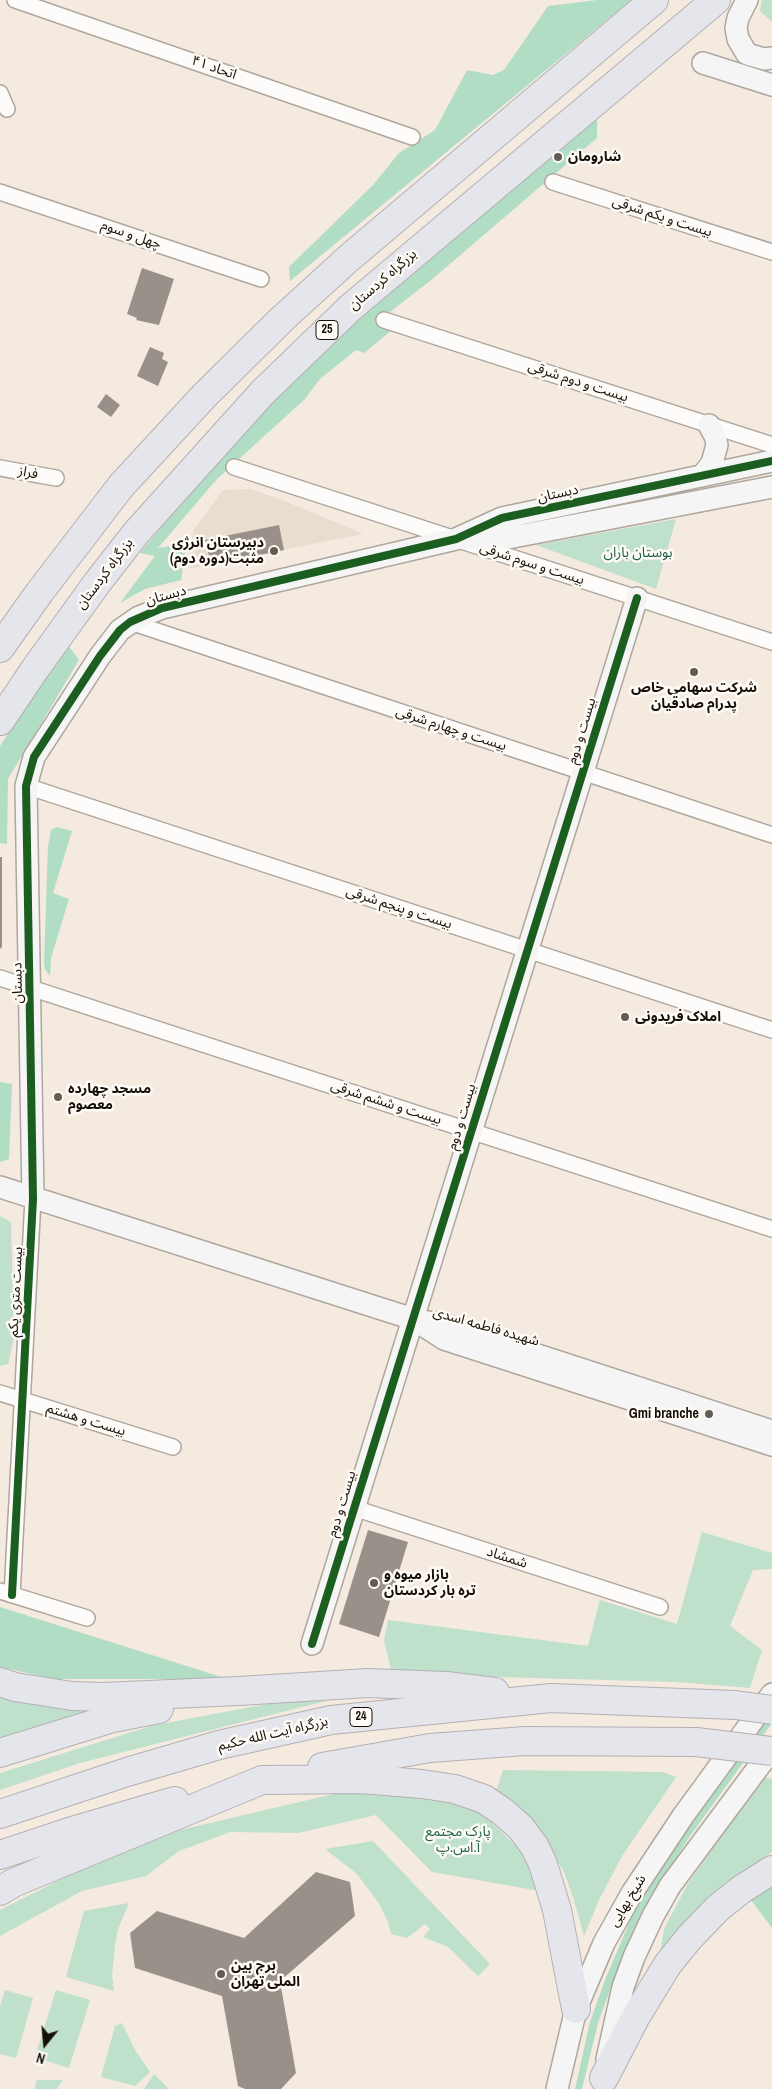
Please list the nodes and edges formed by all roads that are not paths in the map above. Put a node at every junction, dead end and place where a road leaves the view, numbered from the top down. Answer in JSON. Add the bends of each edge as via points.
{"nodes":[{"id":1,"x":15,"y":0,"type":"edge"},
{"id":2,"x":654,"y":0,"type":"edge"},
{"id":3,"x":716,"y":0,"type":"edge"},
{"id":4,"x":747,"y":0,"type":"edge"},
{"id":5,"x":772,"y":58,"type":"edge"},
{"id":6,"x":703,"y":63,"type":"dead end"},
{"id":7,"x":772,"y":85,"type":"edge"},
{"id":8,"x":0,"y":93,"type":"edge"},
{"id":9,"x":7,"y":109,"type":"dead end"},
{"id":10,"x":412,"y":137,"type":"dead end"},
{"id":11,"x":553,"y":182,"type":"dead end"},
{"id":12,"x":0,"y":192,"type":"edge"},
{"id":13,"x":772,"y":252,"type":"edge"},
{"id":14,"x":261,"y":279,"type":"dead end"},
{"id":15,"x":384,"y":320,"type":"dead end"},
{"id":16,"x":709,"y":424,"type":"junction"},
{"id":17,"x":772,"y":445,"type":"edge"},
{"id":18,"x":772,"y":461,"type":"edge"},
{"id":19,"x":234,"y":467,"type":"dead end"},
{"id":20,"x":0,"y":468,"type":"edge"},
{"id":21,"x":702,"y":476,"type":"junction"},
{"id":22,"x":56,"y":478,"type":"dead end"},
{"id":23,"x":772,"y":488,"type":"edge"},
{"id":24,"x":456,"y":539,"type":"junction"},
{"id":25,"x":636,"y":598,"type":"junction"},
{"id":26,"x":130,"y":622,"type":"junction"},
{"id":27,"x":772,"y":642,"type":"edge"},
{"id":28,"x":0,"y":648,"type":"edge"},
{"id":29,"x":0,"y":721,"type":"edge"},
{"id":30,"x":582,"y":772,"type":"junction"},
{"id":31,"x":26,"y":786,"type":"junction"},
{"id":32,"x":772,"y":835,"type":"edge"},
{"id":33,"x":527,"y":950,"type":"junction"},
{"id":34,"x":0,"y":978,"type":"edge"},
{"id":35,"x":31,"y":988,"type":"junction"},
{"id":36,"x":772,"y":1030,"type":"edge"},
{"id":37,"x":471,"y":1131,"type":"junction"},
{"id":38,"x":0,"y":1187,"type":"edge"},
{"id":39,"x":33,"y":1199,"type":"junction"},
{"id":40,"x":772,"y":1229,"type":"edge"},
{"id":41,"x":413,"y":1319,"type":"junction"},
{"id":42,"x":0,"y":1393,"type":"edge"},
{"id":43,"x":23,"y":1400,"type":"junction"},
{"id":44,"x":772,"y":1431,"type":"edge"},
{"id":45,"x":772,"y":1445,"type":"edge"},
{"id":46,"x":173,"y":1447,"type":"dead end"},
{"id":47,"x":354,"y":1508,"type":"junction"},
{"id":48,"x":6,"y":1593,"type":"edge"},
{"id":49,"x":660,"y":1607,"type":"dead end"},
{"id":50,"x":87,"y":1618,"type":"dead end"},
{"id":51,"x":312,"y":1644,"type":"dead end"},
{"id":52,"x":0,"y":1682,"type":"edge"},
{"id":53,"x":239,"y":1692,"type":"junction"},
{"id":54,"x":772,"y":1694,"type":"edge"},
{"id":55,"x":551,"y":1698,"type":"junction"},
{"id":56,"x":772,"y":1710,"type":"edge"},
{"id":57,"x":772,"y":1750,"type":"edge"},
{"id":58,"x":0,"y":1754,"type":"edge"},
{"id":59,"x":262,"y":1780,"type":"junction"},
{"id":60,"x":0,"y":1814,"type":"edge"},
{"id":61,"x":0,"y":1855,"type":"edge"},
{"id":62,"x":772,"y":1870,"type":"edge"},
{"id":63,"x":0,"y":1891,"type":"edge"},
{"id":64,"x":576,"y":2009,"type":"junction"},
{"id":65,"x":603,"y":2084,"type":"edge"},
{"id":66,"x":557,"y":2089,"type":"edge"}],
"edges":[{"from":1,"to":10,"type":"street","name":"اتحاد ۴۱"},
{"from":2,"to":28,"type":"highway","via":[[349,258],[204,396],[122,486]]},
{"from":3,"to":29,"type":"highway","name":"بزرگراه کردستان","number":"25","via":[[350,308],[263,392],[136,533]]},
{"from":4,"to":5,"type":"street","via":[[738,18],[738,39],[747,54]]},
{"from":6,"to":7,"type":"street"},
{"from":8,"to":9,"type":"street"},
{"from":11,"to":13,"type":"street","name":"بیست و یکم شرقی"},
{"from":12,"to":14,"type":"street","name":"چهل و سوم"},
{"from":15,"to":16,"type":"street","name":"بیست و دوم شرقی"},
{"from":16,"to":17,"type":"street","name":"بیست و دوم شرقی"},
{"from":16,"to":21,"type":"street","via":[[717,445],[712,463]]},
{"from":18,"to":21,"type":"street","name":"دبستان"},
{"from":19,"to":24,"type":"street","name":"بیست و سوم شرقی"},
{"from":20,"to":22,"type":"street","name":"فراز"},
{"from":21,"to":24,"type":"street","name":"دبستان","via":[[502,518]]},
{"from":23,"to":24,"type":"street","name":"دبستان","via":[[508,538]]},
{"from":24,"to":25,"type":"street","name":"بیست و سوم شرقی"},
{"from":24,"to":26,"type":"street","name":"دبستان","via":[[162,608]]},
{"from":25,"to":27,"type":"street","name":"بیست و سوم شرقی"},
{"from":25,"to":30,"type":"street","name":"بیست و دوم"},
{"from":26,"to":30,"type":"street","name":"بیست و چهارم شرقی"},
{"from":26,"to":31,"type":"street","name":"دبستان","via":[[100,656],[34,757]]},
{"from":30,"to":32,"type":"street","name":"بیست و چهارم شرقی"},
{"from":30,"to":33,"type":"street","name":"بیست و دوم"},
{"from":31,"to":33,"type":"street","name":"بیست و پنجم شرقی"},
{"from":31,"to":35,"type":"street","name":"دبستان"},
{"from":33,"to":36,"type":"street","name":"بیست و پنجم شرقی"},
{"from":33,"to":37,"type":"street","name":"بیست و دوم"},
{"from":34,"to":35,"type":"street","name":"بیست و ششم شرقی"},
{"from":35,"to":37,"type":"street","name":"بیست و ششم شرقی"},
{"from":35,"to":39,"type":"street","name":"دبستان"},
{"from":37,"to":40,"type":"street","name":"بیست و ششم شرقی"},
{"from":37,"to":41,"type":"street","name":"بیست و دوم"},
{"from":38,"to":39,"type":"street","name":"شهیده فاطمه اسدی"},
{"from":39,"to":41,"type":"street","name":"شهیده فاطمه اسدی"},
{"from":39,"to":43,"type":"street","name":"بیست متری یکم"},
{"from":41,"to":44,"type":"street","name":"شهیده فاطمه اسدی","via":[[448,1326]]},
{"from":41,"to":45,"type":"street","name":"شهیده فاطمه اسدی","via":[[444,1338]]},
{"from":41,"to":47,"type":"street","name":"بیست و دوم"},
{"from":42,"to":43,"type":"street","name":"بیست و هشتم"},
{"from":43,"to":46,"type":"street","name":"بیست و هشتم"},
{"from":43,"to":48,"type":"street","name":"بیست متری یکم"},
{"from":47,"to":49,"type":"street","name":"شمشاد"},
{"from":47,"to":51,"type":"street","name":"بیست و دوم"},
{"from":48,"to":50,"type":"street"},
{"from":52,"to":53,"type":"highway","via":[[72,1696],[137,1697]]},
{"from":53,"to":55,"type":"highway","via":[[368,1683],[446,1686]]},
{"from":53,"to":58,"type":"highway","via":[[113,1718]]},
{"from":54,"to":64,"type":"street","name":"شیخ بهایی","via":[[632,1893],[604,1943]]},
{"from":55,"to":56,"type":"highway","name":"بزرگراه آیت الله حکیم","number":"24","bridge":true,"via":[[735,1705]]},
{"from":55,"to":60,"type":"highway","name":"بزرگراه آیت الله حکیم","number":"24","via":[[331,1720],[219,1745]]},
{"from":57,"to":59,"type":"highway","bridge":true,"via":[[696,1742],[525,1741],[430,1748]]},
{"from":57,"to":65,"type":"street","name":"شیخ بهایی","via":[[670,1886],[653,1916],[623,1987]]},
{"from":59,"to":61,"type":"highway","via":[[145,1808]]},
{"from":59,"to":63,"type":"highway"},
{"from":59,"to":64,"type":"highway","via":[[361,1779],[455,1789],[484,1798],[521,1828],[543,1864],[557,1910]]},
{"from":62,"to":65,"type":"highway","via":[[742,1888],[718,1908],[668,1964]]},
{"from":64,"to":66,"type":"street","name":"شیخ بهایی"}]}
